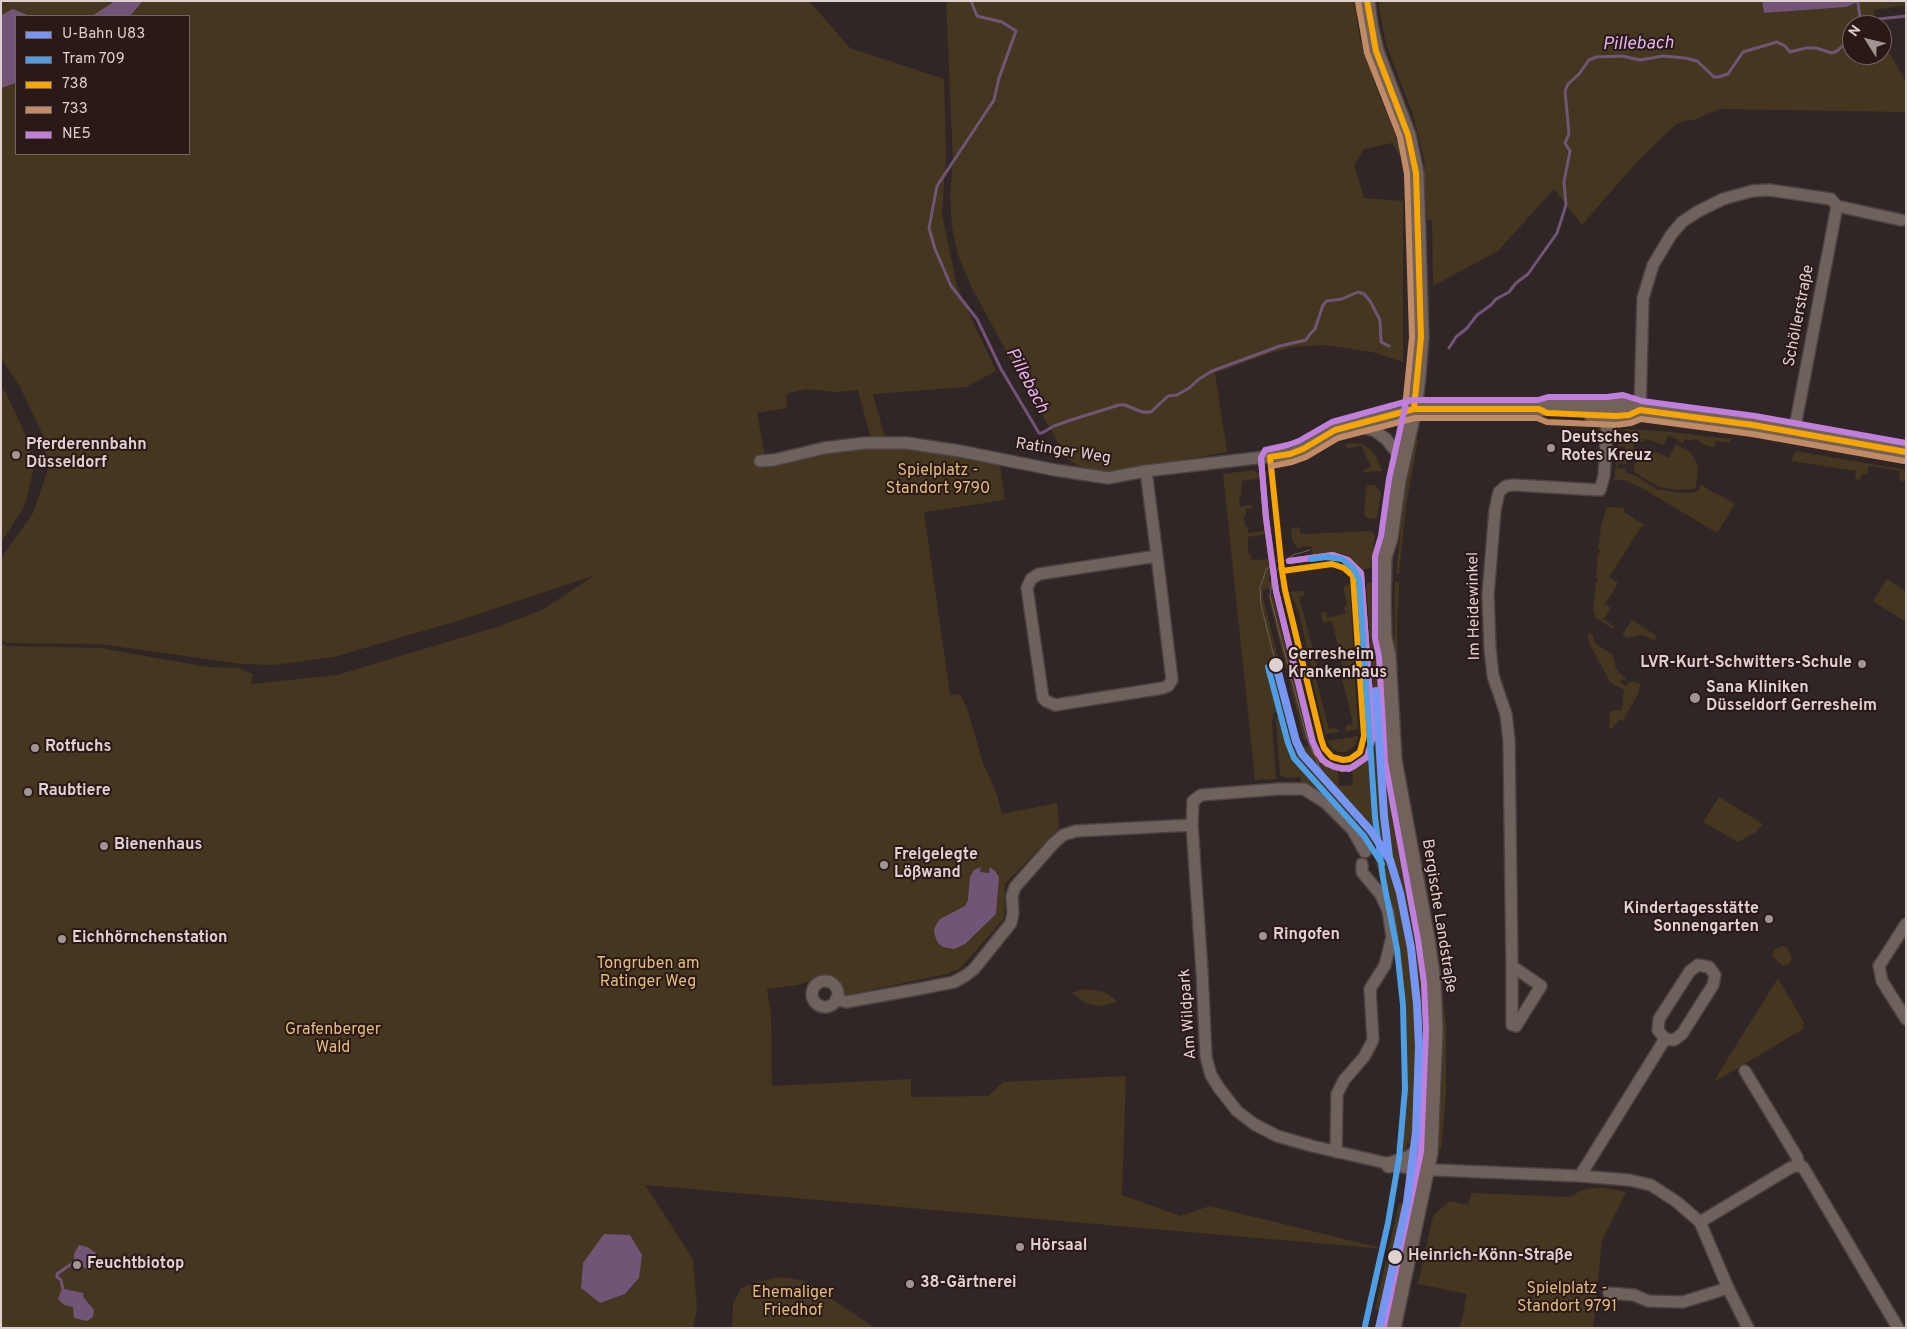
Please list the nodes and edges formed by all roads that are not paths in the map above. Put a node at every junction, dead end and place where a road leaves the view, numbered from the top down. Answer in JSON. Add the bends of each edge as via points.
{"nodes":[{"id":1,"x":1367,"y":1,"type":"edge"},
{"id":2,"x":1837,"y":206,"type":"junction"},
{"id":3,"x":1901,"y":220,"type":"dead end"},
{"id":4,"x":1414,"y":409,"type":"junction"},
{"id":5,"x":1640,"y":410,"type":"junction"},
{"id":6,"x":1607,"y":411,"type":"junction"},
{"id":7,"x":1357,"y":425,"type":"junction"},
{"id":8,"x":1794,"y":432,"type":"junction"},
{"id":9,"x":1906,"y":452,"type":"edge"},
{"id":10,"x":760,"y":461,"type":"dead end"},
{"id":11,"x":1402,"y":464,"type":"junction"},
{"id":12,"x":1146,"y":471,"type":"junction"},
{"id":13,"x":1158,"y":556,"type":"junction"},
{"id":14,"x":1192,"y":825,"type":"junction"},
{"id":15,"x":1365,"y":852,"type":"dead end"},
{"id":16,"x":1362,"y":864,"type":"dead end"},
{"id":17,"x":1906,"y":924,"type":"edge"},
{"id":18,"x":1512,"y":966,"type":"junction"},
{"id":19,"x":836,"y":1000,"type":"dead end"},
{"id":20,"x":1906,"y":1019,"type":"edge"},
{"id":21,"x":1665,"y":1039,"type":"junction"},
{"id":22,"x":1745,"y":1071,"type":"dead end"},
{"id":23,"x":1432,"y":1098,"type":"junction"},
{"id":24,"x":1336,"y":1152,"type":"junction"},
{"id":25,"x":1389,"y":1165,"type":"junction"},
{"id":26,"x":1799,"y":1166,"type":"junction"},
{"id":27,"x":1428,"y":1171,"type":"junction"},
{"id":28,"x":1580,"y":1176,"type":"junction"},
{"id":29,"x":1700,"y":1222,"type":"junction"},
{"id":30,"x":1728,"y":1288,"type":"junction"},
{"id":31,"x":1609,"y":1293,"type":"dead end"},
{"id":32,"x":1393,"y":1328,"type":"edge"},
{"id":33,"x":1748,"y":1328,"type":"edge"},
{"id":34,"x":1898,"y":1328,"type":"edge"}],
"edges":[{"from":1,"to":4,"type":"main road","name":"Bergische Landstraße","via":[[1376,51],[1408,135],[1416,173],[1420,337]]},
{"from":2,"to":3,"type":"street"},
{"from":2,"to":5,"type":"street","via":[[1831,199],[1769,190],[1752,191],[1724,199],[1682,222],[1653,265],[1643,298]]},
{"from":2,"to":8,"type":"street","name":"Schöllerstraße"},
{"from":4,"to":6,"type":"main road","via":[[1539,409],[1547,413]]},
{"from":4,"to":7,"type":"street","name":"Ratinger Weg"},
{"from":4,"to":11,"type":"main road","name":"Bergische Landstraße"},
{"from":5,"to":6,"type":"main road","via":[[1629,415]]},
{"from":5,"to":8,"type":"main road"},
{"from":6,"to":18,"type":"street","name":"Im Heidewinkel","via":[[1604,476],[1600,490],[1514,484],[1503,487],[1497,495],[1488,596],[1494,676],[1506,714],[1509,740]]},
{"from":7,"to":11,"type":"street","via":[[1370,428],[1386,439]]},
{"from":7,"to":12,"type":"street","name":"Ratinger Weg","via":[[1335,430],[1303,450],[1290,454]]},
{"from":8,"to":9,"type":"main road"},
{"from":10,"to":12,"type":"street","name":"Ratinger Weg","via":[[824,448],[907,443],[1108,478]]},
{"from":11,"to":23,"type":"main road","name":"Bergische Landstraße","via":[[1390,538],[1394,565],[1388,656],[1394,760],[1433,982]]},
{"from":12,"to":13,"type":"street"},
{"from":13,"to":13,"type":"street","via":[[1039,574],[1031,579],[1027,588],[1046,701],[1054,705],[1163,688],[1171,683],[1173,676]]},
{"from":14,"to":15,"type":"street","name":"Am Wildpark","via":[[1193,801],[1201,795],[1304,789],[1326,804],[1352,829]]},
{"from":14,"to":19,"type":"street","via":[[1076,831],[1063,835],[1016,887],[1010,923],[965,976],[954,982],[924,988],[846,1002]]},
{"from":14,"to":24,"type":"street","name":"Am Wildpark","via":[[1206,1057],[1211,1075],[1229,1103],[1254,1124],[1277,1136]]},
{"from":16,"to":24,"type":"street","via":[[1362,872],[1381,895],[1392,937],[1385,965],[1370,990],[1373,1040],[1337,1094]]},
{"from":17,"to":20,"type":"street","via":[[1879,966],[1882,981]]},
{"from":18,"to":18,"type":"street","name":"Im Heidewinkel","via":[[1512,1025],[1516,1026],[1541,986]]},
{"from":21,"to":21,"type":"street","via":[[1674,1040],[1682,1034],[1713,985],[1715,975],[1709,967],[1698,965],[1690,971],[1659,1019],[1658,1030]]},
{"from":21,"to":28,"type":"street"},
{"from":22,"to":26,"type":"street","via":[[1797,1157]]},
{"from":23,"to":25,"type":"main road","via":[[1425,1109],[1419,1151],[1408,1159]]},
{"from":23,"to":27,"type":"main road","name":"Bergische Landstraße"},
{"from":24,"to":25,"type":"street","name":"Am Wildpark"},
{"from":25,"to":27,"type":"street","name":"Am Wildpark"},
{"from":26,"to":29,"type":"street","via":[[1790,1168]]},
{"from":26,"to":34,"type":"street","via":[[1806,1170]]},
{"from":27,"to":28,"type":"street"},
{"from":27,"to":32,"type":"main road","name":"Bergische Landstraße"},
{"from":28,"to":29,"type":"street","via":[[1628,1180],[1652,1186]]},
{"from":29,"to":30,"type":"street"},
{"from":30,"to":31,"type":"street","via":[[1683,1302],[1648,1301],[1634,1295]]},
{"from":30,"to":33,"type":"street"}]}
